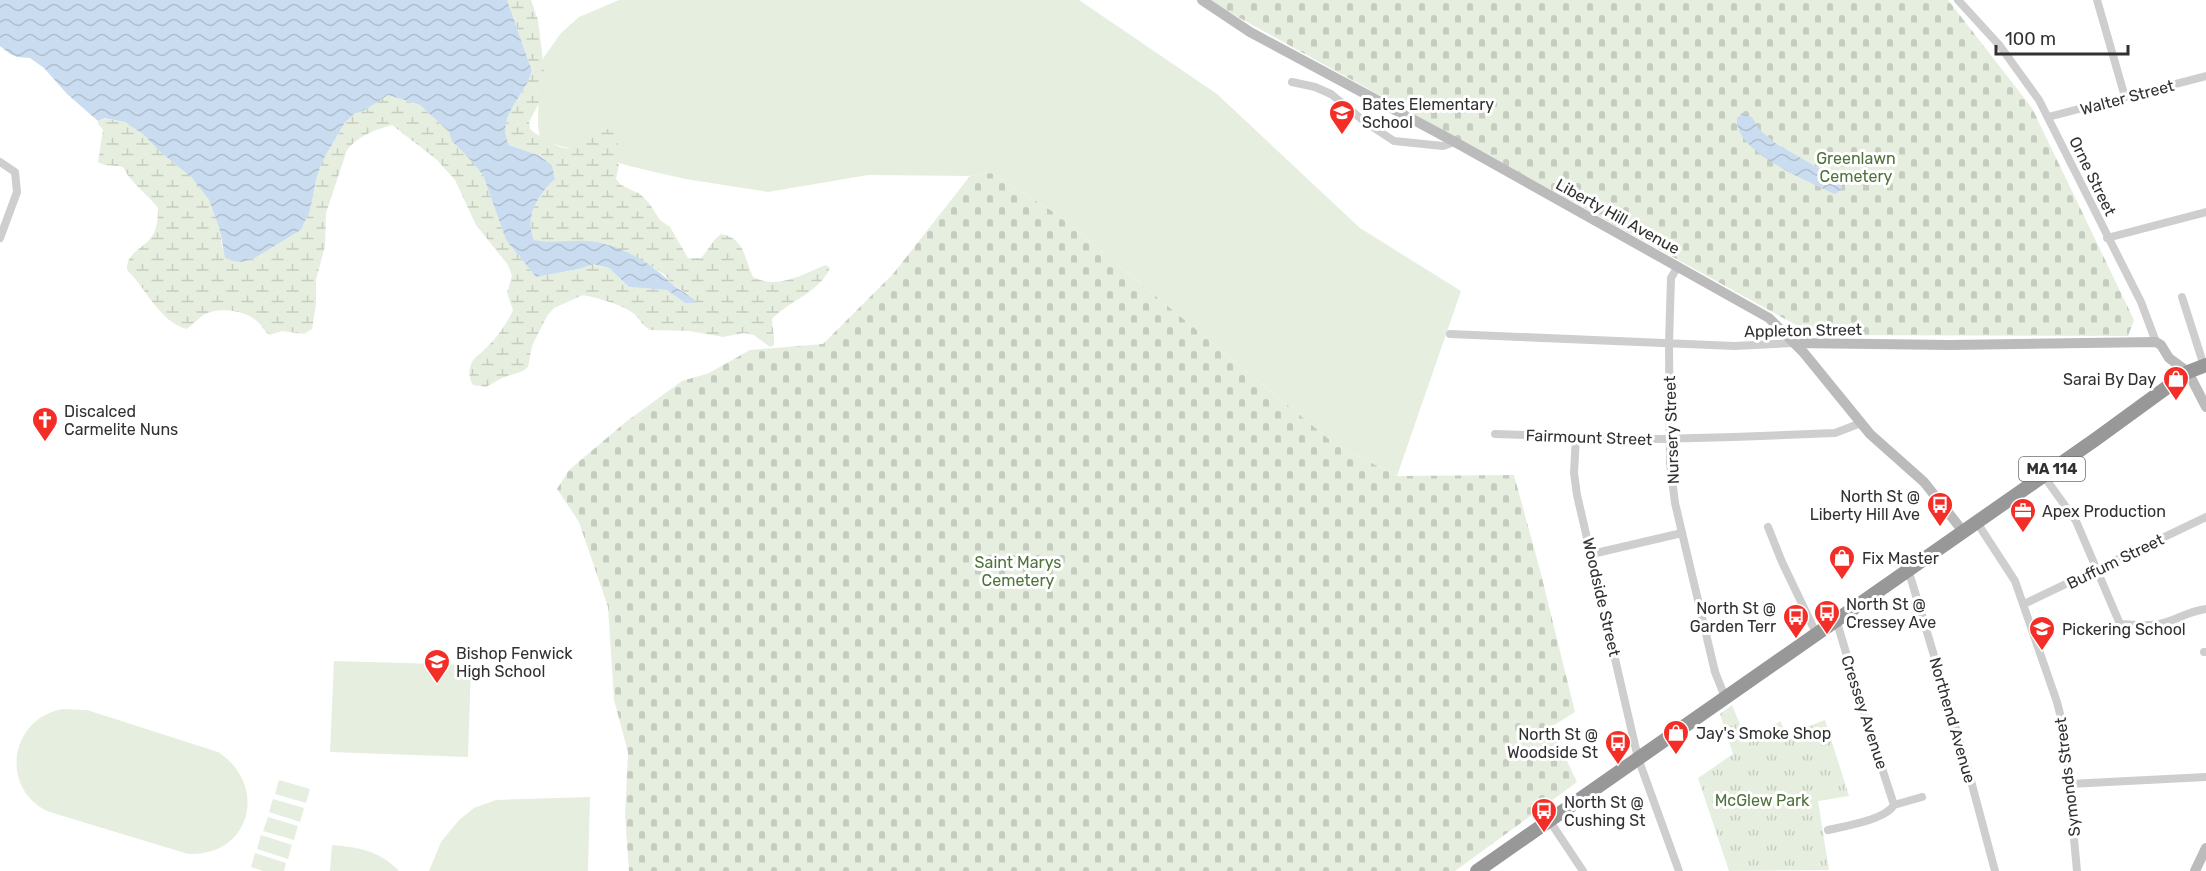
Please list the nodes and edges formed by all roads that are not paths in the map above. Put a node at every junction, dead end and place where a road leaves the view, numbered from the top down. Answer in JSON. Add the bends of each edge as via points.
{"nodes":[{"id":1,"x":1202,"y":0,"type":"edge"},
{"id":2,"x":1958,"y":0,"type":"edge"},
{"id":3,"x":2097,"y":0,"type":"edge"},
{"id":4,"x":2206,"y":76,"type":"edge"},
{"id":5,"x":1292,"y":82,"type":"dead end"},
{"id":6,"x":2125,"y":97,"type":"junction"},
{"id":7,"x":2048,"y":117,"type":"junction"},
{"id":8,"x":1455,"y":142,"type":"junction"},
{"id":9,"x":0,"y":162,"type":"edge"},
{"id":10,"x":2206,"y":212,"type":"edge"},
{"id":11,"x":0,"y":238,"type":"edge"},
{"id":12,"x":2107,"y":238,"type":"junction"},
{"id":13,"x":1678,"y":266,"type":"junction"},
{"id":14,"x":2182,"y":297,"type":"dead end"},
{"id":15,"x":1450,"y":334,"type":"dead end"},
{"id":16,"x":2156,"y":342,"type":"junction"},
{"id":17,"x":1794,"y":343,"type":"junction"},
{"id":18,"x":1669,"y":344,"type":"junction"},
{"id":19,"x":2205,"y":365,"type":"edge"},
{"id":20,"x":2188,"y":372,"type":"junction"},
{"id":21,"x":2206,"y":407,"type":"edge"},
{"id":22,"x":1861,"y":423,"type":"junction"},
{"id":23,"x":1495,"y":434,"type":"dead end"},
{"id":24,"x":1576,"y":436,"type":"junction"},
{"id":25,"x":1671,"y":439,"type":"junction"},
{"id":26,"x":2043,"y":475,"type":"junction"},
{"id":27,"x":2206,"y":517,"type":"edge"},
{"id":28,"x":1976,"y":521,"type":"junction"},
{"id":29,"x":1768,"y":526,"type":"dead end"},
{"id":30,"x":1962,"y":530,"type":"junction"},
{"id":31,"x":1682,"y":533,"type":"junction"},
{"id":32,"x":1592,"y":554,"type":"junction"},
{"id":33,"x":1908,"y":569,"type":"junction"},
{"id":34,"x":2098,"y":569,"type":"junction"},
{"id":35,"x":2024,"y":604,"type":"junction"},
{"id":36,"x":2206,"y":609,"type":"edge"},
{"id":37,"x":1836,"y":619,"type":"junction"},
{"id":38,"x":1816,"y":633,"type":"junction"},
{"id":39,"x":1725,"y":697,"type":"junction"},
{"id":40,"x":1638,"y":758,"type":"junction"},
{"id":41,"x":2206,"y":777,"type":"edge"},
{"id":42,"x":2068,"y":784,"type":"junction"},
{"id":43,"x":1922,"y":797,"type":"dead end"},
{"id":44,"x":1894,"y":805,"type":"junction"},
{"id":45,"x":1549,"y":820,"type":"junction"},
{"id":46,"x":1828,"y":830,"type":"dead end"},
{"id":47,"x":2205,"y":853,"type":"edge"},
{"id":48,"x":1477,"y":871,"type":"edge"},
{"id":49,"x":1583,"y":871,"type":"edge"},
{"id":50,"x":1679,"y":871,"type":"edge"},
{"id":51,"x":1995,"y":871,"type":"edge"},
{"id":52,"x":2077,"y":871,"type":"edge"},
{"id":53,"x":2195,"y":871,"type":"edge"}],
"edges":[{"from":1,"to":8,"type":"main road","name":"Liberty Hill Avenue","via":[[1250,32]]},
{"from":2,"to":7,"type":"street","name":"Orne Street","via":[[2000,46]]},
{"from":3,"to":6,"type":"street"},
{"from":4,"to":6,"type":"street","name":"Walter Street"},
{"from":5,"to":8,"type":"street","via":[[1331,94],[1395,141],[1443,146]]},
{"from":6,"to":7,"type":"street","name":"Walter Street"},
{"from":7,"to":12,"type":"street","name":"Orne Street"},
{"from":8,"to":13,"type":"main road","name":"Liberty Hill Avenue"},
{"from":9,"to":11,"type":"street","via":[[15,172],[17,192]]},
{"from":10,"to":12,"type":"street"},
{"from":12,"to":16,"type":"street","name":"Orne Street","via":[[2141,302]]},
{"from":13,"to":17,"type":"main road","name":"Liberty Hill Avenue","via":[[1760,312]]},
{"from":13,"to":18,"type":"street","name":"Nursery Street","via":[[1671,278]]},
{"from":14,"to":19,"type":"street"},
{"from":15,"to":18,"type":"street","name":"Appleton Street"},
{"from":16,"to":17,"type":"main road","name":"Appleton Street"},
{"from":16,"to":20,"type":"main road","name":"Orne Street"},
{"from":17,"to":18,"type":"street","name":"Appleton Street"},
{"from":17,"to":22,"type":"main road","name":"Liberty Hill Avenue"},
{"from":18,"to":25,"type":"street","name":"Nursery Street"},
{"from":19,"to":20,"type":"highway","number":"MA 114"},
{"from":20,"to":21,"type":"main road"},
{"from":20,"to":26,"type":"highway","number":"MA 114"},
{"from":22,"to":25,"type":"street","name":"Fairmount Street","via":[[1835,433]]},
{"from":22,"to":30,"type":"main road","name":"Liberty Hill Avenue","via":[[1924,482]]},
{"from":23,"to":24,"type":"street","name":"Fairmount Street"},
{"from":24,"to":25,"type":"street","name":"Fairmount Street"},
{"from":24,"to":32,"type":"street","name":"Woodside Street","via":[[1575,483]]},
{"from":25,"to":31,"type":"street","name":"Nursery Street","via":[[1671,475]]},
{"from":26,"to":28,"type":"highway","number":"MA 114"},
{"from":26,"to":34,"type":"street","via":[[2076,521]]},
{"from":27,"to":34,"type":"street","name":"Buffum Street"},
{"from":28,"to":30,"type":"highway","number":"MA 114"},
{"from":28,"to":35,"type":"street","name":"Symonds Street","via":[[2015,581]]},
{"from":29,"to":38,"type":"street"},
{"from":30,"to":33,"type":"highway","number":"MA 114"},
{"from":31,"to":32,"type":"street"},
{"from":31,"to":39,"type":"street","name":"Nursery Street","via":[[1715,672]]},
{"from":32,"to":40,"type":"street","name":"Woodside Street"},
{"from":33,"to":37,"type":"highway","number":"MA 114"},
{"from":33,"to":51,"type":"street","name":"Northend Avenue"},
{"from":34,"to":35,"type":"street","name":"Buffum Street"},
{"from":34,"to":36,"type":"street","via":[[2120,624],[2162,624],[2190,611]]},
{"from":35,"to":42,"type":"street","name":"Symonds Street","via":[[2058,702]]},
{"from":37,"to":38,"type":"highway","number":"MA 114"},
{"from":37,"to":44,"type":"street","name":"Cressey Avenue"},
{"from":38,"to":39,"type":"highway","number":"MA 114"},
{"from":39,"to":40,"type":"highway","number":"MA 114"},
{"from":40,"to":45,"type":"highway","number":"MA 114"},
{"from":40,"to":50,"type":"street","name":"Woodside Street"},
{"from":41,"to":42,"type":"street"},
{"from":42,"to":52,"type":"street","name":"Symonds Street"},
{"from":43,"to":44,"type":"street"},
{"from":44,"to":46,"type":"street","via":[[1885,813]]},
{"from":45,"to":48,"type":"highway","number":"MA 114"},
{"from":45,"to":49,"type":"street"},
{"from":47,"to":53,"type":"main road"}]}
